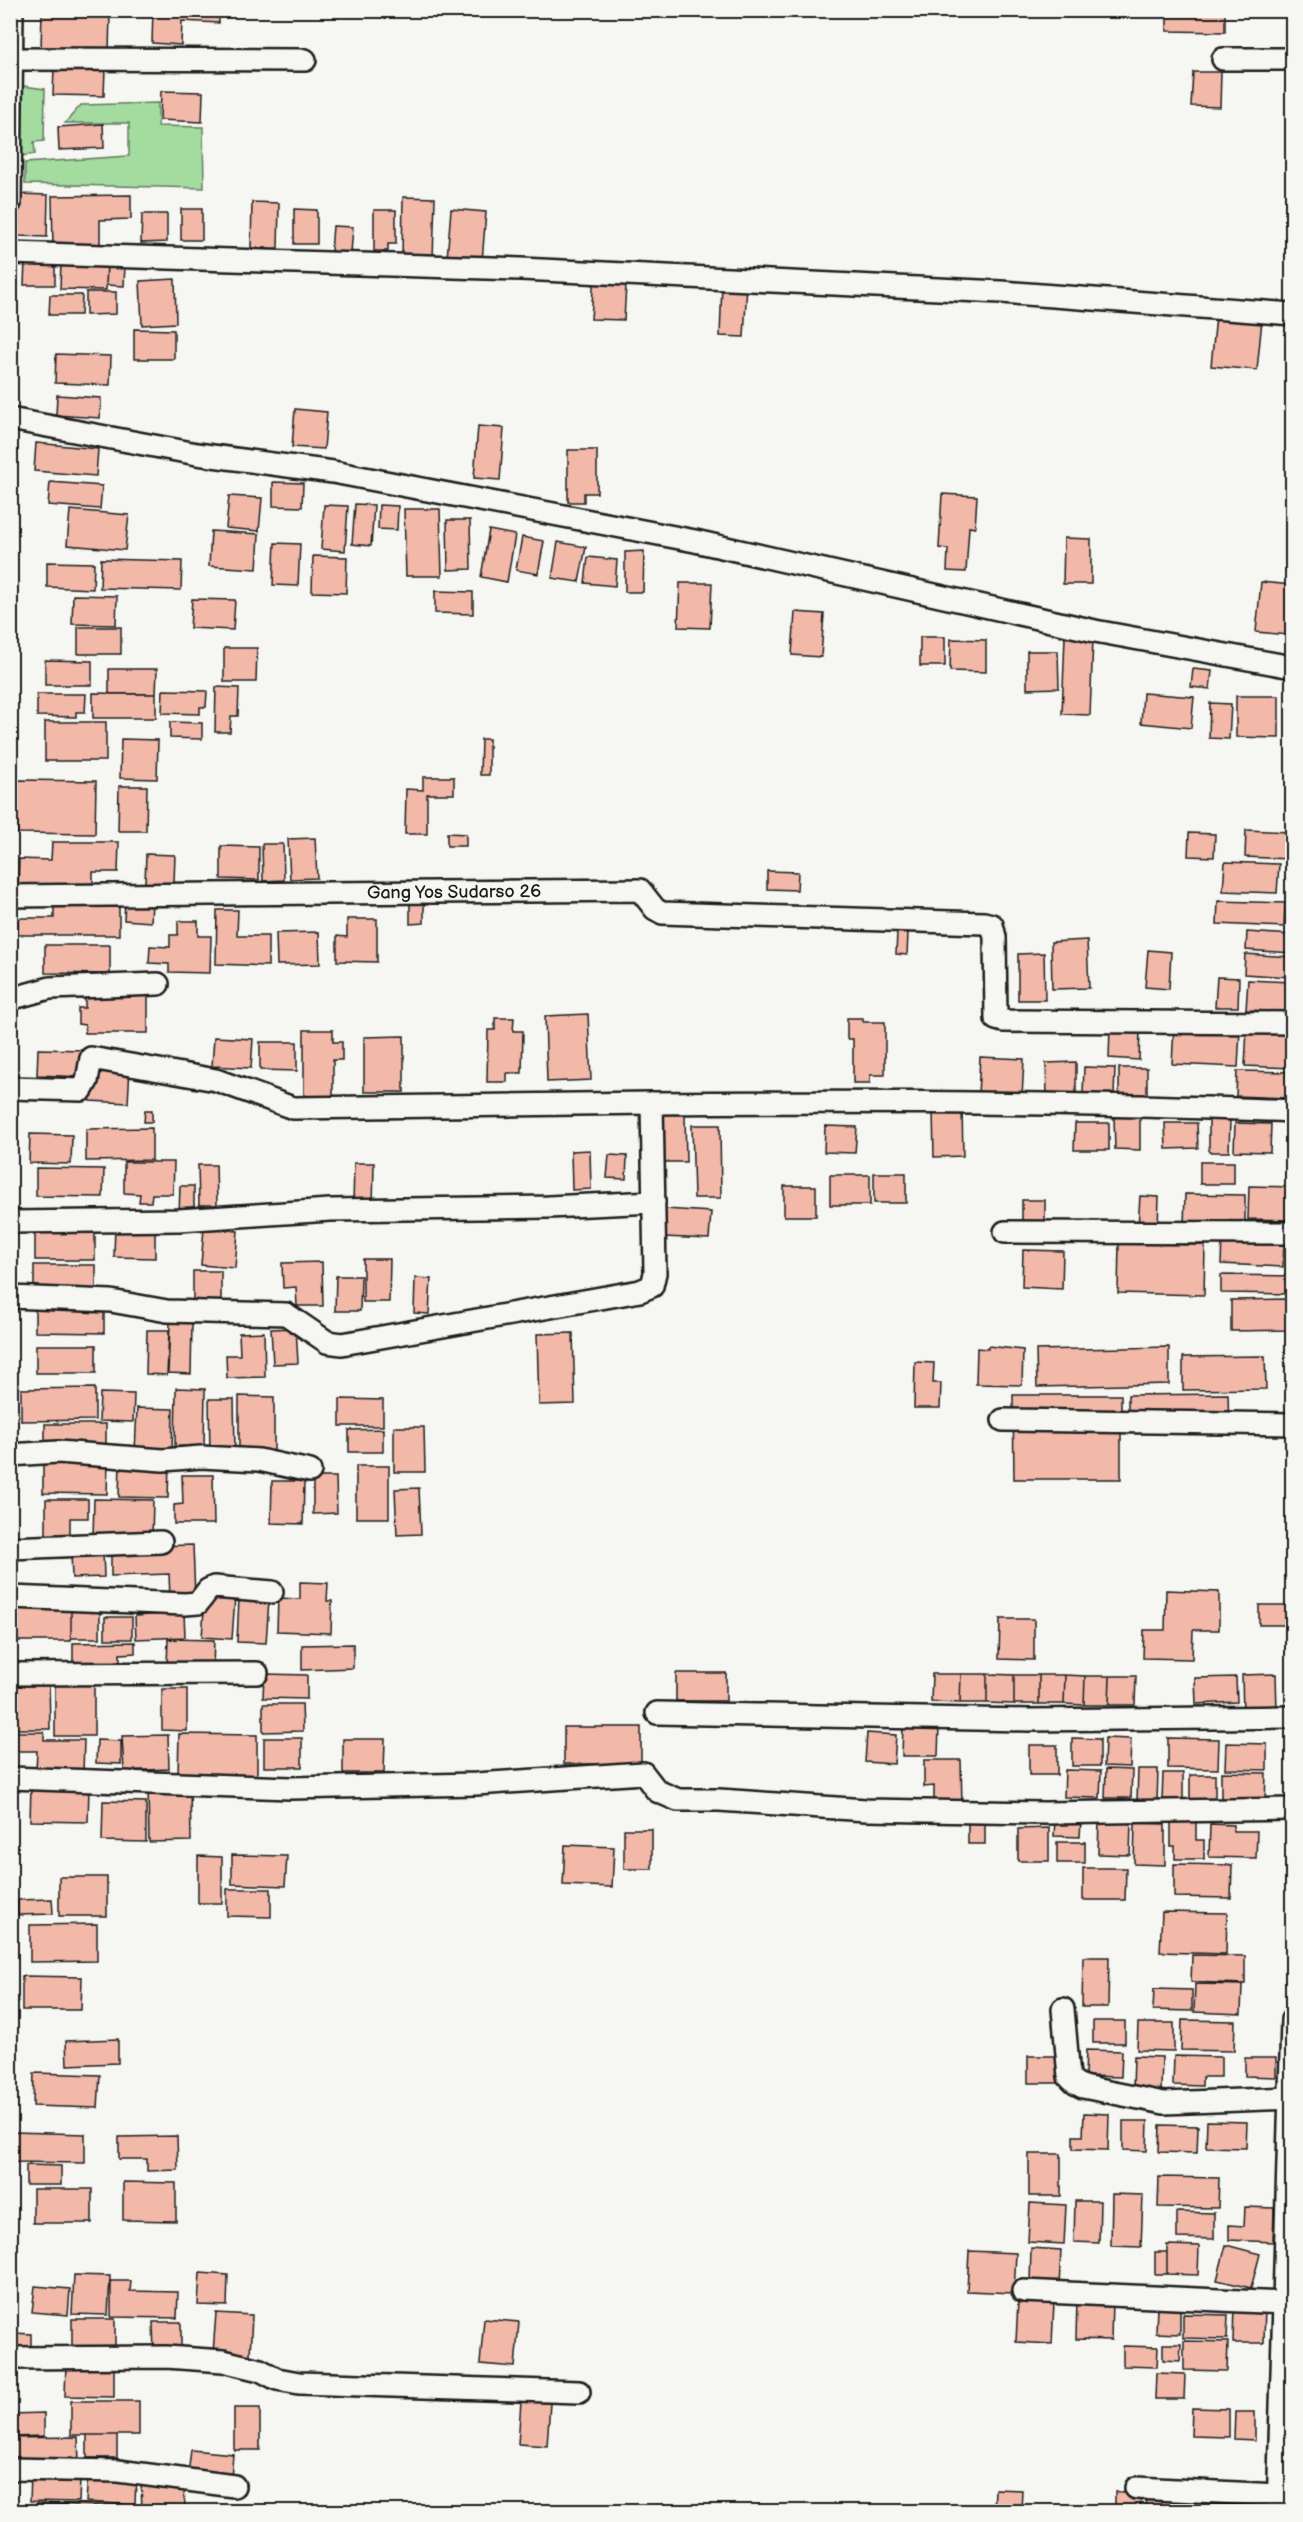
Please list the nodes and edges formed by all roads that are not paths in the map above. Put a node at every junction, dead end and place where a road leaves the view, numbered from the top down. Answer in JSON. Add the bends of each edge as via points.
{"nodes":[{"id":1,"x":12,"y":10,"type":"edge"},
{"id":2,"x":12,"y":59,"type":"junction"},
{"id":3,"x":1223,"y":59,"type":"dead end"},
{"id":4,"x":1293,"y":59,"type":"edge"},
{"id":5,"x":305,"y":60,"type":"dead end"},
{"id":6,"x":11,"y":93,"type":"edge"},
{"id":7,"x":10,"y":203,"type":"edge"},
{"id":8,"x":10,"y":253,"type":"edge"},
{"id":9,"x":1293,"y":314,"type":"edge"},
{"id":10,"x":10,"y":418,"type":"edge"},
{"id":11,"x":1293,"y":668,"type":"edge"},
{"id":12,"x":10,"y":896,"type":"edge"},
{"id":13,"x":158,"y":984,"type":"dead end"},
{"id":14,"x":10,"y":999,"type":"edge"},
{"id":15,"x":1293,"y":1023,"type":"edge"},
{"id":16,"x":10,"y":1088,"type":"edge"},
{"id":17,"x":652,"y":1103,"type":"junction"},
{"id":18,"x":1293,"y":1111,"type":"edge"},
{"id":19,"x":654,"y":1202,"type":"junction"},
{"id":20,"x":10,"y":1222,"type":"edge"},
{"id":21,"x":1005,"y":1232,"type":"dead end"},
{"id":22,"x":1293,"y":1233,"type":"edge"},
{"id":23,"x":10,"y":1297,"type":"edge"},
{"id":24,"x":1003,"y":1420,"type":"dead end"},
{"id":25,"x":1293,"y":1424,"type":"edge"},
{"id":26,"x":10,"y":1455,"type":"edge"},
{"id":27,"x":310,"y":1471,"type":"dead end"},
{"id":28,"x":161,"y":1542,"type":"dead end"},
{"id":29,"x":10,"y":1548,"type":"edge"},
{"id":30,"x":272,"y":1592,"type":"dead end"},
{"id":31,"x":10,"y":1597,"type":"edge"},
{"id":32,"x":258,"y":1673,"type":"dead end"},
{"id":33,"x":10,"y":1674,"type":"edge"},
{"id":34,"x":657,"y":1713,"type":"dead end"},
{"id":35,"x":1293,"y":1717,"type":"edge"},
{"id":36,"x":10,"y":1778,"type":"edge"},
{"id":37,"x":1293,"y":1809,"type":"edge"},
{"id":38,"x":1063,"y":2009,"type":"dead end"},
{"id":39,"x":1293,"y":2020,"type":"edge"},
{"id":40,"x":1291,"y":2098,"type":"edge"},
{"id":41,"x":1023,"y":2291,"type":"dead end"},
{"id":42,"x":1286,"y":2303,"type":"junction"},
{"id":43,"x":10,"y":2358,"type":"edge"},
{"id":44,"x":579,"y":2392,"type":"dead end"},
{"id":45,"x":1286,"y":2448,"type":"edge"},
{"id":46,"x":10,"y":2469,"type":"edge"},
{"id":47,"x":234,"y":2486,"type":"dead end"},
{"id":48,"x":1136,"y":2488,"type":"dead end"},
{"id":49,"x":1278,"y":2503,"type":"edge"}],
"edges":[{"from":1,"to":2,"type":"street"},
{"from":2,"to":5,"type":"street"},
{"from":2,"to":6,"type":"street"},
{"from":3,"to":4,"type":"street"},
{"from":6,"to":7,"type":"street"},
{"from":8,"to":9,"type":"street","via":[[579,272],[1000,292]]},
{"from":10,"to":11,"type":"street","via":[[197,454],[333,472],[683,538],[1095,631]]},
{"from":12,"to":15,"type":"street","name":"Gang Yos Sudarso 26","via":[[640,890],[662,913],[992,925],[996,1019],[1003,1021]]},
{"from":13,"to":14,"type":"street","via":[[50,988]]},
{"from":16,"to":17,"type":"street","via":[[82,1090],[90,1058],[216,1080],[293,1107]]},
{"from":17,"to":18,"type":"street","via":[[890,1101]]},
{"from":17,"to":19,"type":"street"},
{"from":19,"to":20,"type":"street","via":[[330,1210],[179,1220]]},
{"from":19,"to":23,"type":"street","via":[[656,1273],[652,1286],[342,1344],[327,1342],[286,1314],[167,1311],[111,1301]]},
{"from":21,"to":22,"type":"street"},
{"from":24,"to":25,"type":"street"},
{"from":26,"to":27,"type":"street","via":[[58,1452],[163,1460],[259,1460]]},
{"from":28,"to":29,"type":"street"},
{"from":30,"to":31,"type":"street","via":[[214,1587],[198,1602],[185,1604]]},
{"from":32,"to":33,"type":"street"},
{"from":34,"to":35,"type":"street","via":[[1030,1720]]},
{"from":36,"to":37,"type":"street","via":[[291,1788],[476,1784],[642,1773],[657,1791],[678,1800],[866,1810],[1045,1813]]},
{"from":38,"to":40,"type":"street","via":[[1070,2077],[1083,2087],[1164,2103]]},
{"from":39,"to":40,"type":"street"},
{"from":40,"to":42,"type":"street"},
{"from":41,"to":42,"type":"street"},
{"from":42,"to":45,"type":"street"},
{"from":43,"to":44,"type":"street","via":[[165,2357],[223,2361],[299,2383]]},
{"from":45,"to":49,"type":"street"},
{"from":46,"to":47,"type":"street","via":[[118,2471]]},
{"from":48,"to":49,"type":"street"}]}
